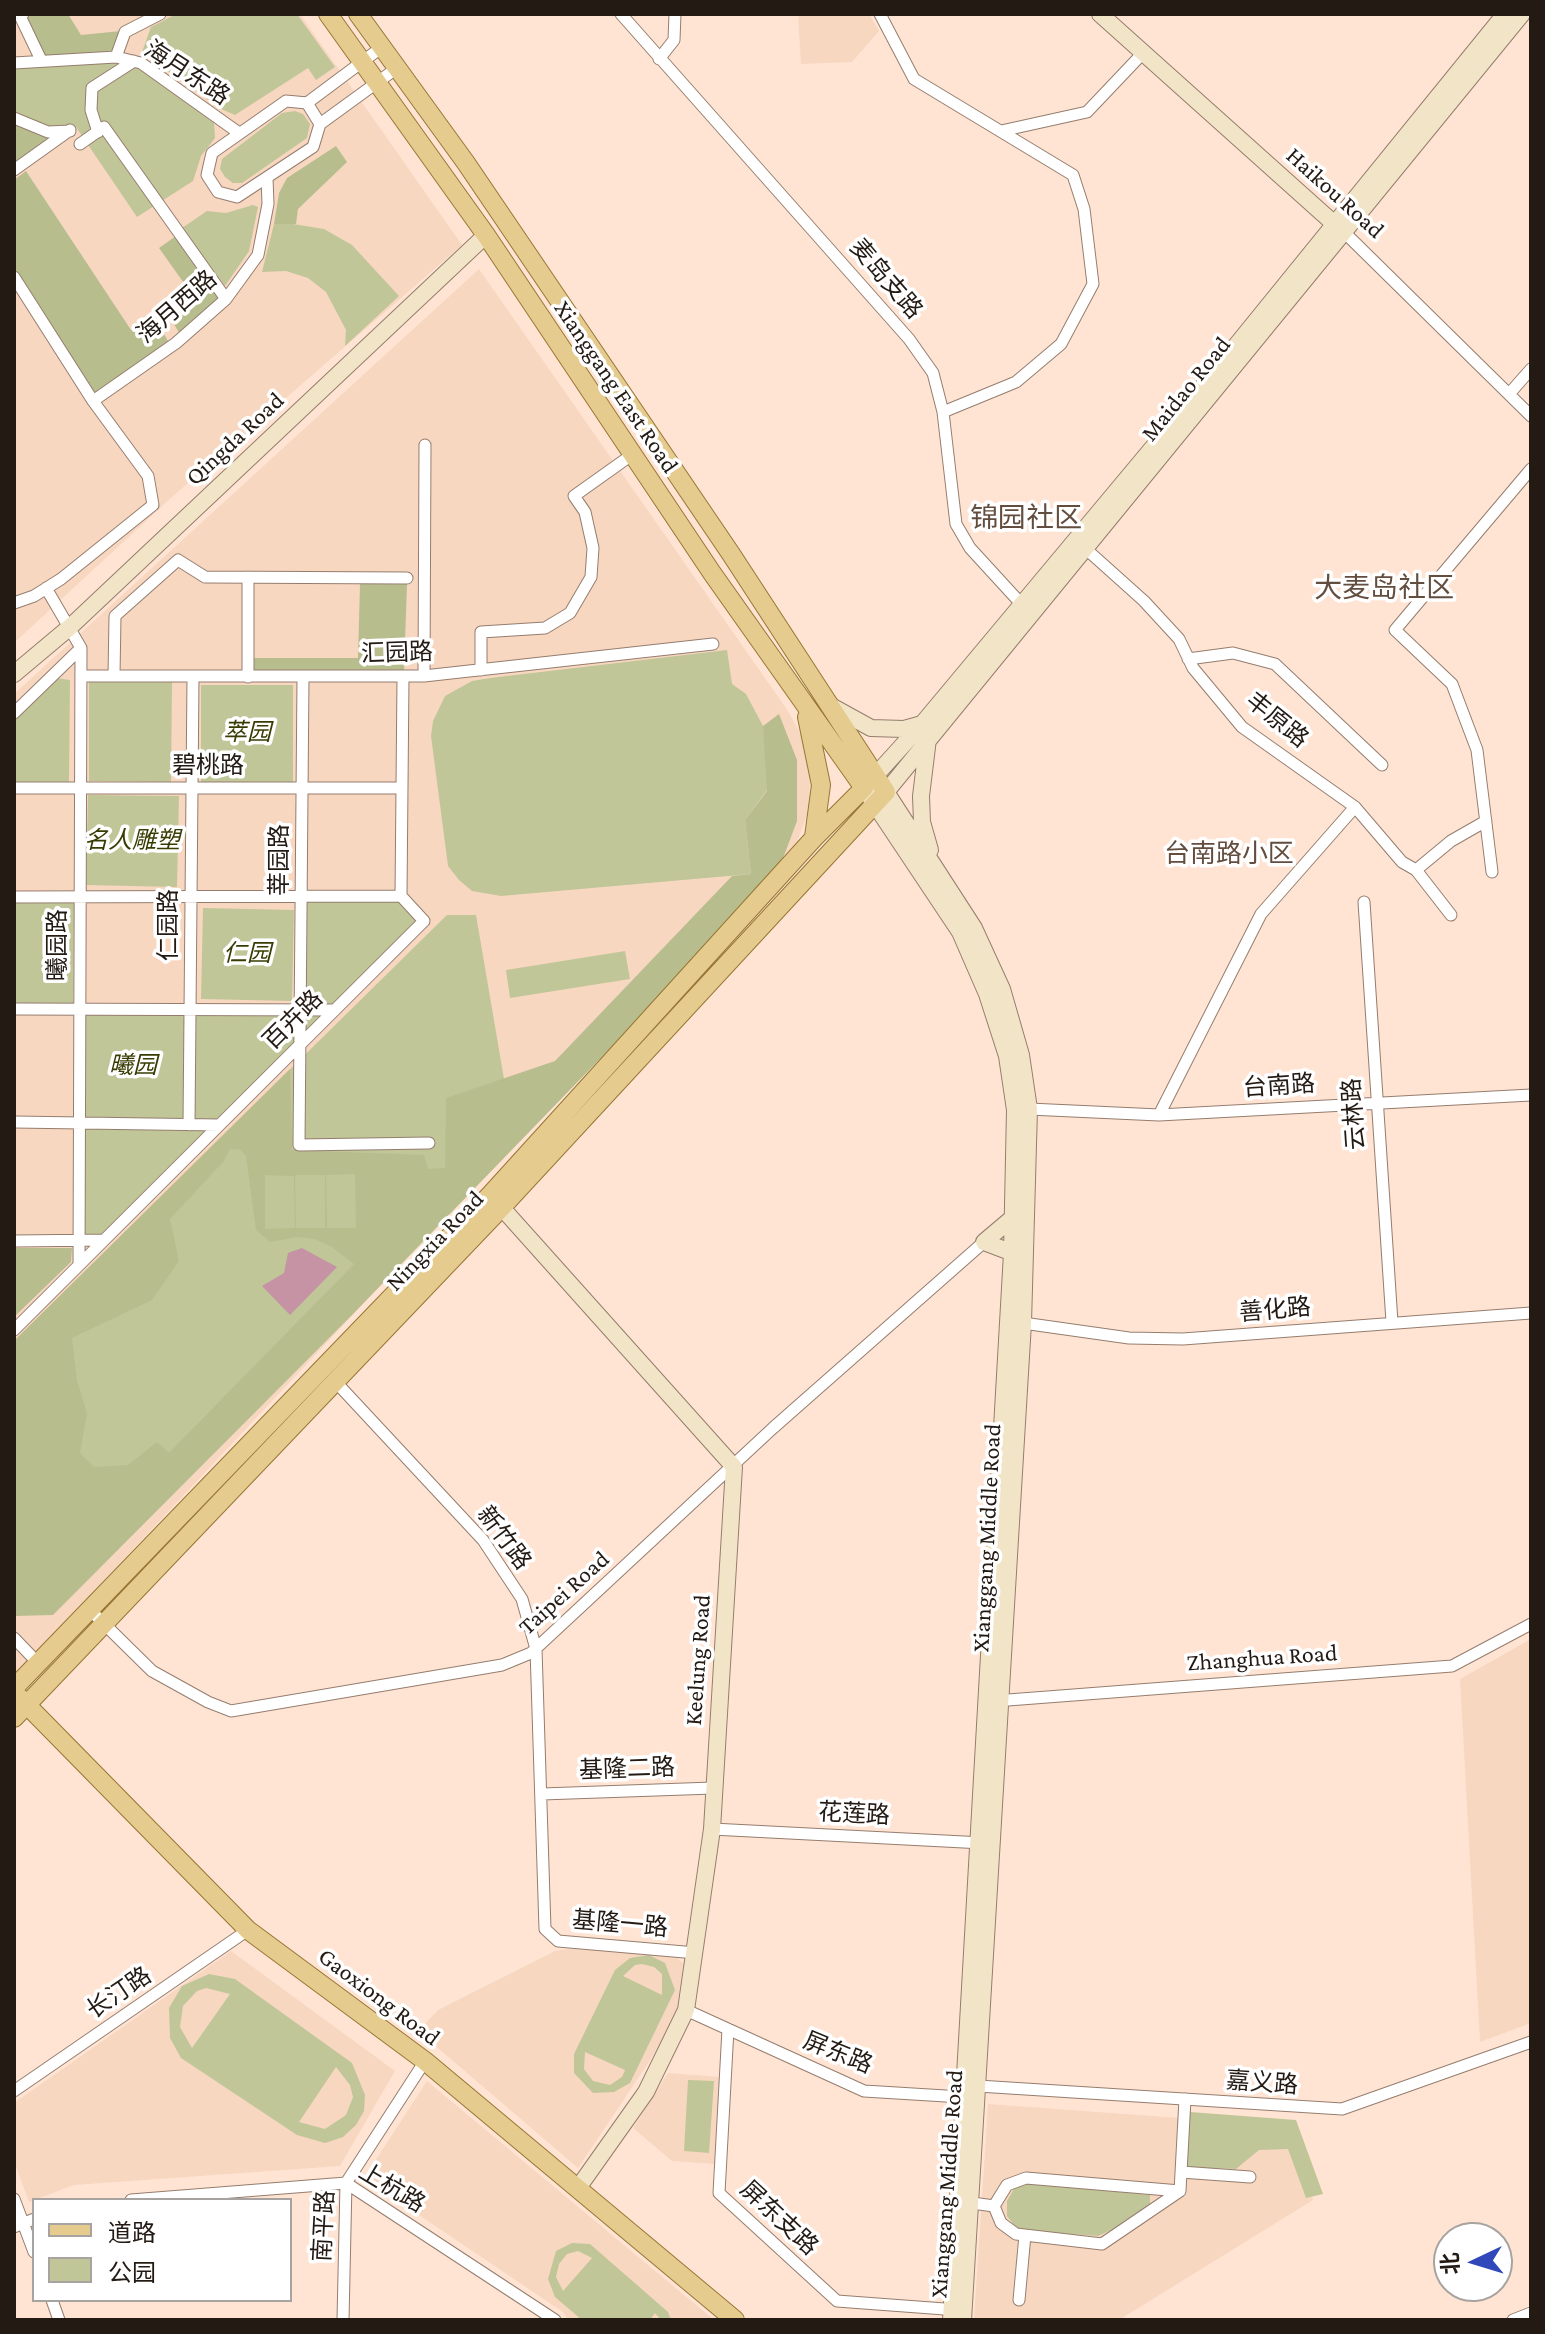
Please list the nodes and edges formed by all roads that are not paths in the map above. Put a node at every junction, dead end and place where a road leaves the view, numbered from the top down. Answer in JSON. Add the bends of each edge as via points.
{"nodes":[{"id":1,"x":160,"y":14,"type":"edge"},
{"id":2,"x":328,"y":14,"type":"edge"},
{"id":3,"x":358,"y":14,"type":"edge"},
{"id":4,"x":621,"y":14,"type":"edge"},
{"id":5,"x":675,"y":14,"type":"edge"},
{"id":6,"x":880,"y":14,"type":"edge"},
{"id":7,"x":1100,"y":14,"type":"edge"},
{"id":8,"x":1505,"y":14,"type":"edge"},
{"id":9,"x":1522,"y":14,"type":"edge"},
{"id":10,"x":20,"y":15,"type":"edge"},
{"id":11,"x":382,"y":47,"type":"junction"},
{"id":12,"x":1143,"y":53,"type":"junction"},
{"id":13,"x":116,"y":57,"type":"junction"},
{"id":14,"x":659,"y":59,"type":"junction"},
{"id":15,"x":41,"y":60,"type":"junction"},
{"id":16,"x":134,"y":61,"type":"junction"},
{"id":17,"x":362,"y":62,"type":"junction"},
{"id":18,"x":14,"y":63,"type":"edge"},
{"id":19,"x":397,"y":68,"type":"junction"},
{"id":20,"x":378,"y":82,"type":"junction"},
{"id":21,"x":307,"y":103,"type":"junction"},
{"id":22,"x":14,"y":118,"type":"edge"},
{"id":23,"x":320,"y":124,"type":"junction"},
{"id":24,"x":1001,"y":131,"type":"junction"},
{"id":25,"x":98,"y":132,"type":"junction"},
{"id":26,"x":239,"y":133,"type":"junction"},
{"id":27,"x":80,"y":144,"type":"dead end"},
{"id":28,"x":14,"y":170,"type":"edge"},
{"id":29,"x":267,"y":178,"type":"junction"},
{"id":30,"x":1340,"y":228,"type":"junction"},
{"id":31,"x":486,"y":235,"type":"junction"},
{"id":32,"x":14,"y":277,"type":"edge"},
{"id":33,"x":226,"y":299,"type":"junction"},
{"id":34,"x":1531,"y":369,"type":"edge"},
{"id":35,"x":1509,"y":394,"type":"junction"},
{"id":36,"x":93,"y":401,"type":"junction"},
{"id":37,"x":943,"y":412,"type":"junction"},
{"id":38,"x":1531,"y":416,"type":"edge"},
{"id":39,"x":425,"y":445,"type":"dead end"},
{"id":40,"x":633,"y":454,"type":"junction"},
{"id":41,"x":1531,"y":469,"type":"edge"},
{"id":42,"x":1086,"y":549,"type":"junction"},
{"id":43,"x":248,"y":577,"type":"junction"},
{"id":44,"x":407,"y":578,"type":"dead end"},
{"id":45,"x":46,"y":588,"type":"junction"},
{"id":46,"x":14,"y":603,"type":"edge"},
{"id":47,"x":1026,"y":610,"type":"junction"},
{"id":48,"x":70,"y":627,"type":"junction"},
{"id":49,"x":713,"y":644,"type":"dead end"},
{"id":50,"x":81,"y":648,"type":"junction"},
{"id":51,"x":1188,"y":659,"type":"junction"},
{"id":52,"x":481,"y":670,"type":"junction"},
{"id":53,"x":14,"y":674,"type":"edge"},
{"id":54,"x":81,"y":676,"type":"junction"},
{"id":55,"x":114,"y":676,"type":"junction"},
{"id":56,"x":424,"y":676,"type":"junction"},
{"id":57,"x":193,"y":677,"type":"junction"},
{"id":58,"x":248,"y":677,"type":"junction"},
{"id":59,"x":403,"y":677,"type":"junction"},
{"id":60,"x":303,"y":678,"type":"junction"},
{"id":61,"x":801,"y":699,"type":"junction"},
{"id":62,"x":831,"y":706,"type":"junction"},
{"id":63,"x":14,"y":713,"type":"edge"},
{"id":64,"x":926,"y":731,"type":"junction"},
{"id":65,"x":1382,"y":765,"type":"dead end"},
{"id":66,"x":14,"y":788,"type":"edge"},
{"id":67,"x":81,"y":788,"type":"junction"},
{"id":68,"x":192,"y":788,"type":"junction"},
{"id":69,"x":302,"y":788,"type":"junction"},
{"id":70,"x":402,"y":788,"type":"junction"},
{"id":71,"x":875,"y":790,"type":"junction"},
{"id":72,"x":1355,"y":807,"type":"junction"},
{"id":73,"x":1486,"y":821,"type":"junction"},
{"id":74,"x":814,"y":838,"type":"junction"},
{"id":75,"x":934,"y":864,"type":"junction"},
{"id":76,"x":1416,"y":870,"type":"junction"},
{"id":77,"x":1492,"y":872,"type":"dead end"},
{"id":78,"x":191,"y":896,"type":"junction"},
{"id":79,"x":301,"y":896,"type":"junction"},
{"id":80,"x":401,"y":896,"type":"junction"},
{"id":81,"x":14,"y":897,"type":"edge"},
{"id":82,"x":80,"y":897,"type":"junction"},
{"id":83,"x":1364,"y":902,"type":"dead end"},
{"id":84,"x":1451,"y":915,"type":"dead end"},
{"id":85,"x":14,"y":1009,"type":"edge"},
{"id":86,"x":80,"y":1009,"type":"junction"},
{"id":87,"x":190,"y":1009,"type":"junction"},
{"id":88,"x":300,"y":1010,"type":"junction"},
{"id":89,"x":335,"y":1010,"type":"junction"},
{"id":90,"x":301,"y":1044,"type":"junction"},
{"id":91,"x":1531,"y":1095,"type":"edge"},
{"id":92,"x":1375,"y":1102,"type":"junction"},
{"id":93,"x":1029,"y":1109,"type":"junction"},
{"id":94,"x":1159,"y":1115,"type":"junction"},
{"id":95,"x":14,"y":1122,"type":"edge"},
{"id":96,"x":79,"y":1123,"type":"junction"},
{"id":97,"x":189,"y":1125,"type":"junction"},
{"id":98,"x":219,"y":1125,"type":"junction"},
{"id":99,"x":429,"y":1143,"type":"dead end"},
{"id":100,"x":496,"y":1202,"type":"junction"},
{"id":101,"x":1020,"y":1213,"type":"junction"},
{"id":102,"x":79,"y":1240,"type":"junction"},
{"id":103,"x":104,"y":1240,"type":"junction"},
{"id":104,"x":14,"y":1241,"type":"edge"},
{"id":105,"x":984,"y":1242,"type":"junction"},
{"id":106,"x":1019,"y":1255,"type":"junction"},
{"id":107,"x":79,"y":1265,"type":"junction"},
{"id":108,"x":1531,"y":1313,"type":"edge"},
{"id":109,"x":1392,"y":1322,"type":"junction"},
{"id":110,"x":1023,"y":1323,"type":"junction"},
{"id":111,"x":14,"y":1330,"type":"edge"},
{"id":112,"x":328,"y":1373,"type":"junction"},
{"id":113,"x":734,"y":1467,"type":"junction"},
{"id":114,"x":89,"y":1609,"type":"junction"},
{"id":115,"x":104,"y":1624,"type":"junction"},
{"id":116,"x":1531,"y":1624,"type":"edge"},
{"id":117,"x":14,"y":1638,"type":"edge"},
{"id":118,"x":536,"y":1649,"type":"junction"},
{"id":119,"x":38,"y":1663,"type":"junction"},
{"id":120,"x":994,"y":1700,"type":"junction"},
{"id":121,"x":17,"y":1701,"type":"edge"},
{"id":122,"x":713,"y":1788,"type":"junction"},
{"id":123,"x":542,"y":1794,"type":"junction"},
{"id":124,"x":712,"y":1829,"type":"junction"},
{"id":125,"x":986,"y":1843,"type":"junction"},
{"id":126,"x":545,"y":1929,"type":"joint"},
{"id":127,"x":248,"y":1930,"type":"junction"},
{"id":128,"x":696,"y":1953,"type":"junction"},
{"id":129,"x":686,"y":2010,"type":"junction"},
{"id":130,"x":728,"y":2029,"type":"junction"},
{"id":131,"x":1531,"y":2042,"type":"edge"},
{"id":132,"x":425,"y":2061,"type":"junction"},
{"id":133,"x":978,"y":2086,"type":"junction"},
{"id":134,"x":14,"y":2091,"type":"edge"},
{"id":135,"x":962,"y":2097,"type":"junction"},
{"id":136,"x":1185,"y":2099,"type":"junction"},
{"id":137,"x":1181,"y":2172,"type":"junction"},
{"id":138,"x":1250,"y":2177,"type":"dead end"},
{"id":139,"x":346,"y":2183,"type":"junction"},
{"id":140,"x":578,"y":2188,"type":"junction"},
{"id":141,"x":1180,"y":2191,"type":"junction"},
{"id":142,"x":156,"y":2198,"type":"edge"},
{"id":143,"x":14,"y":2199,"type":"edge"},
{"id":144,"x":963,"y":2202,"type":"junction"},
{"id":145,"x":994,"y":2206,"type":"junction"},
{"id":146,"x":24,"y":2223,"type":"edge"},
{"id":147,"x":1025,"y":2235,"type":"junction"},
{"id":148,"x":32,"y":2246,"type":"edge"},
{"id":149,"x":1019,"y":2300,"type":"dead end"},
{"id":150,"x":1531,"y":2313,"type":"edge"},
{"id":151,"x":957,"y":2315,"type":"edge"},
{"id":152,"x":336,"y":2320,"type":"edge"},
{"id":153,"x":342,"y":2320,"type":"edge"},
{"id":154,"x":555,"y":2320,"type":"edge"},
{"id":155,"x":735,"y":2320,"type":"edge"},
{"id":156,"x":1513,"y":2320,"type":"edge"}],
"edges":[{"from":1,"to":13,"type":"street","via":[[125,32]]},
{"from":2,"to":17,"type":"main road","name":"Xianggang East Road"},
{"from":3,"to":11,"type":"main road","name":"Xianggang East Road"},
{"from":4,"to":14,"type":"street","name":"麦岛支路"},
{"from":5,"to":14,"type":"street","via":[[674,40]]},
{"from":6,"to":24,"type":"street","via":[[914,79]]},
{"from":7,"to":12,"type":"main road","name":"Haikou Road"},
{"from":8,"to":30,"type":"main road","name":"Maidao Road"},
{"from":9,"to":30,"type":"main road","name":"Maidao Road"},
{"from":10,"to":15,"type":"street"},
{"from":11,"to":17,"type":"street"},
{"from":11,"to":19,"type":"main road","name":"Xianggang East Road"},
{"from":12,"to":24,"type":"street","via":[[1087,112]]},
{"from":12,"to":30,"type":"main road","name":"Haikou Road"},
{"from":13,"to":15,"type":"street","name":"海月东路"},
{"from":13,"to":16,"type":"street","name":"海月东路"},
{"from":14,"to":37,"type":"street","name":"麦岛支路","via":[[909,339],[933,373]]},
{"from":15,"to":18,"type":"street","name":"海月东路"},
{"from":16,"to":25,"type":"street","via":[[92,88]]},
{"from":16,"to":26,"type":"street"},
{"from":17,"to":20,"type":"main road","name":"Xianggang East Road"},
{"from":17,"to":21,"type":"street"},
{"from":19,"to":20,"type":"street"},
{"from":19,"to":62,"type":"main road","name":"Xianggang East Road"},
{"from":20,"to":23,"type":"street"},
{"from":20,"to":31,"type":"main road","name":"Xianggang East Road"},
{"from":21,"to":23,"type":"street"},
{"from":21,"to":26,"type":"street","via":[[286,101]]},
{"from":22,"to":28,"type":"street","via":[[48,132],[70,130]]},
{"from":23,"to":29,"type":"street","via":[[313,147]]},
{"from":24,"to":37,"type":"street","via":[[1073,175],[1084,209],[1093,284],[1061,344],[1016,382]]},
{"from":25,"to":27,"type":"street"},
{"from":25,"to":33,"type":"street","via":[[104,127]]},
{"from":26,"to":29,"type":"street","via":[[212,153],[207,175],[218,192],[237,197]]},
{"from":29,"to":33,"type":"street","name":"海月西路","via":[[268,204],[258,255]]},
{"from":30,"to":35,"type":"street","name":"Haikou Road"},
{"from":30,"to":42,"type":"main road","name":"Maidao Road"},
{"from":30,"to":47,"type":"main road","name":"Maidao Road"},
{"from":31,"to":40,"type":"main road","name":"Xianggang East Road"},
{"from":31,"to":48,"type":"main road","name":"Qingda Road"},
{"from":32,"to":36,"type":"street"},
{"from":33,"to":36,"type":"street","name":"海月西路","via":[[176,343]]},
{"from":34,"to":35,"type":"street"},
{"from":35,"to":38,"type":"street","name":"Haikou Road"},
{"from":36,"to":45,"type":"street","via":[[148,476],[153,505]]},
{"from":37,"to":47,"type":"street","name":"麦岛支路","via":[[956,524],[970,548]]},
{"from":39,"to":56,"type":"street"},
{"from":40,"to":52,"type":"street","via":[[574,496],[585,512],[593,548],[591,577],[570,613],[545,628],[481,632]]},
{"from":40,"to":61,"type":"main road","name":"Xianggang East Road"},
{"from":41,"to":73,"type":"street","via":[[1395,630],[1452,684],[1477,750]]},
{"from":42,"to":47,"type":"main road","name":"Maidao Road"},
{"from":42,"to":51,"type":"street","name":"丰原路","via":[[1144,601],[1179,639]]},
{"from":43,"to":44,"type":"street"},
{"from":43,"to":55,"type":"street","via":[[205,577],[178,560],[115,616]]},
{"from":43,"to":58,"type":"street"},
{"from":45,"to":46,"type":"street"},
{"from":45,"to":48,"type":"street","name":"曦园路"},
{"from":47,"to":64,"type":"main road","name":"Maidao Road"},
{"from":48,"to":50,"type":"street","name":"曦园路"},
{"from":48,"to":53,"type":"main road","name":"Qingda Road"},
{"from":49,"to":52,"type":"street","name":"汇园路"},
{"from":50,"to":54,"type":"street","name":"曦园路"},
{"from":50,"to":63,"type":"street"},
{"from":51,"to":65,"type":"street","via":[[1233,653],[1275,664]]},
{"from":51,"to":72,"type":"street","name":"丰原路","via":[[1242,727]]},
{"from":52,"to":56,"type":"street","name":"汇园路"},
{"from":54,"to":55,"type":"street","name":"汇园路"},
{"from":54,"to":67,"type":"street","name":"曦园路"},
{"from":55,"to":57,"type":"street","name":"汇园路"},
{"from":56,"to":59,"type":"street","name":"汇园路"},
{"from":57,"to":58,"type":"street","name":"汇园路"},
{"from":57,"to":68,"type":"street","name":"仁园路"},
{"from":58,"to":60,"type":"street","name":"汇园路"},
{"from":59,"to":60,"type":"street","name":"汇园路"},
{"from":59,"to":70,"type":"street"},
{"from":60,"to":69,"type":"street"},
{"from":61,"to":71,"type":"main road","name":"Xianggang East Road"},
{"from":61,"to":74,"type":"main road","via":[[814,737],[821,785]]},
{"from":62,"to":64,"type":"main road","via":[[871,728]]},
{"from":62,"to":71,"type":"main road","name":"Xianggang East Road"},
{"from":64,"to":71,"type":"main road","name":"Maidao Road"},
{"from":64,"to":75,"type":"main road","via":[[922,822]]},
{"from":66,"to":67,"type":"street","name":"碧桃路"},
{"from":67,"to":68,"type":"street","name":"碧桃路"},
{"from":67,"to":82,"type":"street","name":"曦园路"},
{"from":68,"to":69,"type":"street","name":"碧桃路"},
{"from":68,"to":78,"type":"street","name":"仁园路"},
{"from":69,"to":70,"type":"street","name":"碧桃路"},
{"from":69,"to":79,"type":"street"},
{"from":70,"to":80,"type":"street"},
{"from":71,"to":74,"type":"main road","name":"Ningxia Road"},
{"from":71,"to":75,"type":"main road","name":"Xianggang Middle Road"},
{"from":71,"to":100,"type":"main road","name":"Ningxia Road"},
{"from":71,"to":101,"type":"main road","name":"Xianggang Middle Road","via":[[960,932],[987,994],[1007,1056]]},
{"from":72,"to":76,"type":"street","name":"丰原路","via":[[1402,862]]},
{"from":72,"to":94,"type":"street","via":[[1261,914]]},
{"from":73,"to":76,"type":"street"},
{"from":73,"to":77,"type":"street"},
{"from":74,"to":100,"type":"main road","name":"Ningxia Road"},
{"from":75,"to":93,"type":"main road","name":"Xianggang Middle Road","via":[[974,928],[1002,989],[1021,1055]]},
{"from":76,"to":84,"type":"street","name":"丰原路"},
{"from":78,"to":79,"type":"street"},
{"from":78,"to":82,"type":"street"},
{"from":78,"to":87,"type":"street","name":"仁园路"},
{"from":79,"to":80,"type":"street"},
{"from":79,"to":88,"type":"street"},
{"from":80,"to":89,"type":"street","name":"百卉路","via":[[424,921]]},
{"from":81,"to":82,"type":"street"},
{"from":82,"to":86,"type":"street","name":"曦园路"},
{"from":83,"to":92,"type":"street","name":"云林路"},
{"from":85,"to":86,"type":"street"},
{"from":86,"to":87,"type":"street"},
{"from":86,"to":96,"type":"street","name":"曦园路"},
{"from":87,"to":88,"type":"street"},
{"from":87,"to":97,"type":"street","name":"仁园路"},
{"from":88,"to":89,"type":"street"},
{"from":88,"to":90,"type":"street"},
{"from":89,"to":90,"type":"street","name":"百卉路"},
{"from":90,"to":98,"type":"street","name":"百卉路"},
{"from":90,"to":99,"type":"street","via":[[299,1145]]},
{"from":91,"to":92,"type":"street","name":"台南路"},
{"from":92,"to":94,"type":"street","name":"台南路"},
{"from":92,"to":109,"type":"street","name":"云林路"},
{"from":93,"to":94,"type":"street","name":"台南路"},
{"from":93,"to":101,"type":"main road","name":"Xianggang Middle Road"},
{"from":95,"to":96,"type":"street"},
{"from":96,"to":97,"type":"street"},
{"from":96,"to":102,"type":"street","name":"曦园路"},
{"from":97,"to":98,"type":"street"},
{"from":98,"to":103,"type":"street","name":"百卉路"},
{"from":100,"to":112,"type":"main road","name":"Ningxia Road"},
{"from":100,"to":113,"type":"main road"},
{"from":101,"to":105,"type":"main road"},
{"from":101,"to":106,"type":"main road","name":"Xianggang Middle Road"},
{"from":102,"to":103,"type":"street"},
{"from":102,"to":104,"type":"street"},
{"from":102,"to":107,"type":"street","name":"曦园路"},
{"from":103,"to":107,"type":"street","name":"百卉路"},
{"from":105,"to":106,"type":"main road"},
{"from":105,"to":113,"type":"street","name":"Taipei Road"},
{"from":106,"to":110,"type":"main road","name":"Xianggang Middle Road"},
{"from":106,"to":120,"type":"main road","name":"Xianggang Middle Road"},
{"from":107,"to":111,"type":"street","name":"百卉路"},
{"from":108,"to":109,"type":"street","name":"善化路"},
{"from":109,"to":110,"type":"street","name":"善化路","via":[[1183,1339],[1129,1338]]},
{"from":110,"to":120,"type":"main road","name":"Xianggang Middle Road"},
{"from":112,"to":114,"type":"main road","name":"Ningxia Road"},
{"from":112,"to":115,"type":"main road","name":"Ningxia Road"},
{"from":112,"to":118,"type":"street","name":"新竹路","via":[[483,1540],[522,1599]]},
{"from":113,"to":118,"type":"street","name":"Taipei Road"},
{"from":113,"to":122,"type":"main road","name":"Keelung Road"},
{"from":114,"to":115,"type":"street","name":"Taipei Road"},
{"from":114,"to":119,"type":"main road","name":"Ningxia Road"},
{"from":115,"to":118,"type":"street","name":"Taipei Road","via":[[152,1671],[231,1711],[502,1665]]},
{"from":115,"to":121,"type":"main road","name":"Ningxia Road"},
{"from":116,"to":120,"type":"street","name":"Zhanghua Road","via":[[1452,1666]]},
{"from":117,"to":119,"type":"street"},
{"from":118,"to":123,"type":"street","name":"新竹路"},
{"from":119,"to":121,"type":"main road","name":"Ningxia Road"},
{"from":120,"to":125,"type":"main road","name":"Xianggang Middle Road"},
{"from":121,"to":127,"type":"main road","name":"Gaoxiong Road"},
{"from":122,"to":123,"type":"street","name":"基隆二路"},
{"from":122,"to":124,"type":"main road","name":"Keelung Road"},
{"from":123,"to":126,"type":"street","name":"新竹路"},
{"from":124,"to":125,"type":"street","name":"花莲路"},
{"from":124,"to":128,"type":"main road","name":"Keelung Road"},
{"from":125,"to":133,"type":"main road","name":"Xianggang Middle Road"},
{"from":125,"to":135,"type":"main road","name":"Xianggang Middle Road"},
{"from":126,"to":128,"type":"street","name":"基隆一路","via":[[558,1941]]},
{"from":127,"to":132,"type":"main road","name":"Gaoxiong Road"},
{"from":127,"to":134,"type":"street","name":"长汀路"},
{"from":128,"to":129,"type":"main road","name":"Keelung Road"},
{"from":129,"to":130,"type":"street","name":"屏东路"},
{"from":129,"to":140,"type":"main road","name":"Keelung Road","via":[[646,2092]]},
{"from":130,"to":135,"type":"street","name":"屏东路","via":[[864,2091]]},
{"from":130,"to":151,"type":"street","name":"屏东支路","via":[[719,2193],[837,2301]]},
{"from":131,"to":136,"type":"street","name":"嘉义路","via":[[1342,2109]]},
{"from":132,"to":139,"type":"street","name":"南平路"},
{"from":132,"to":140,"type":"main road","name":"Gaoxiong Road"},
{"from":133,"to":135,"type":"street"},
{"from":133,"to":136,"type":"street","name":"嘉义路"},
{"from":133,"to":144,"type":"main road","name":"Xianggang Middle Road"},
{"from":135,"to":144,"type":"main road","name":"Xianggang Middle Road"},
{"from":136,"to":137,"type":"street"},
{"from":137,"to":138,"type":"street"},
{"from":137,"to":141,"type":"street"},
{"from":139,"to":142,"type":"street","name":"上杭路"},
{"from":139,"to":153,"type":"street","name":"南平路"},
{"from":139,"to":154,"type":"street","name":"上杭路"},
{"from":140,"to":155,"type":"main road","name":"Gaoxiong Road"},
{"from":141,"to":145,"type":"street","via":[[1026,2178],[1007,2185]]},
{"from":141,"to":147,"type":"street","via":[[1102,2244]]},
{"from":143,"to":146,"type":"street"},
{"from":144,"to":145,"type":"street"},
{"from":144,"to":151,"type":"main road","name":"Xianggang Middle Road"},
{"from":145,"to":147,"type":"street","via":[[1001,2223]]},
{"from":146,"to":148,"type":"street"},
{"from":147,"to":149,"type":"street"},
{"from":150,"to":156,"type":"street"},
{"from":152,"to":153,"type":"street"}]}
